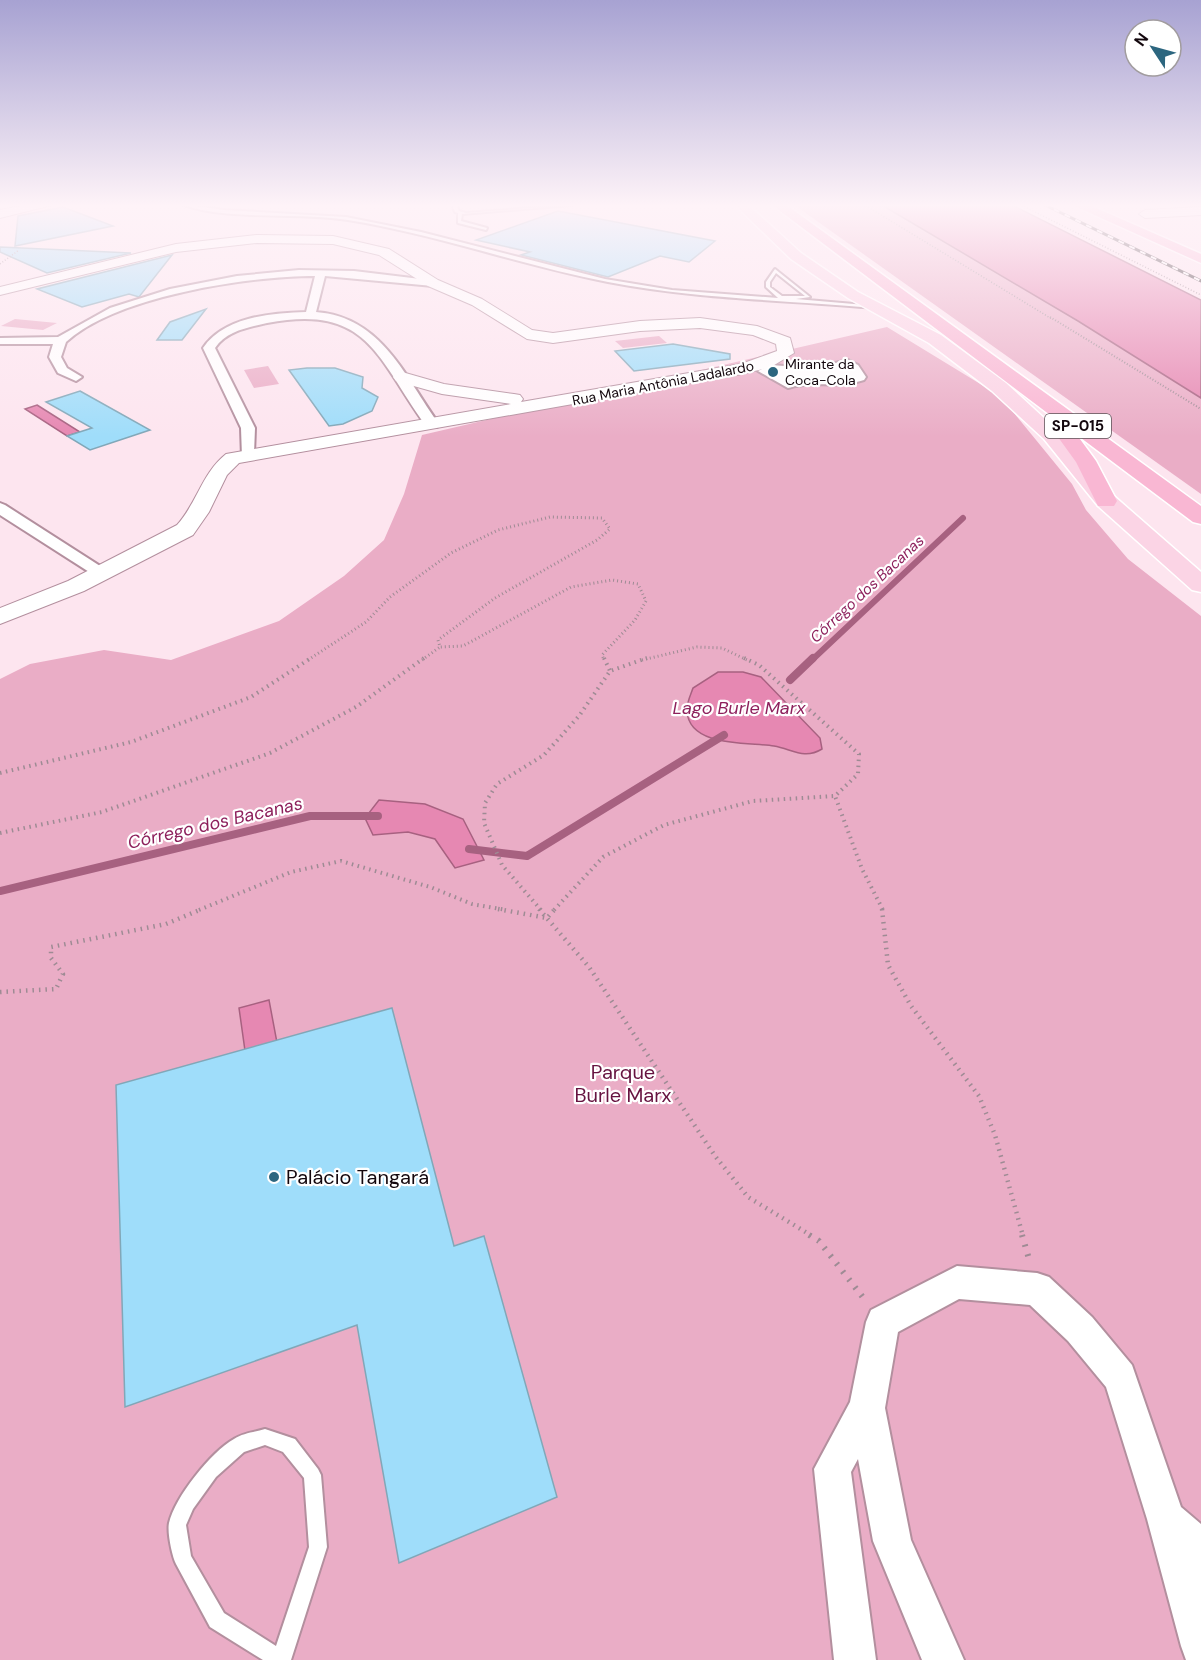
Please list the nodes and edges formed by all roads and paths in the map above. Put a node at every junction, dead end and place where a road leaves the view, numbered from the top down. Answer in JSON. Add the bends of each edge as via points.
{"nodes":[{"id":1,"x":38,"y":281,"type":"edge"},
{"id":2,"x":224,"y":281,"type":"edge"},
{"id":3,"x":319,"y":281,"type":"edge"},
{"id":4,"x":416,"y":281,"type":"edge"},
{"id":5,"x":615,"y":281,"type":"edge"},
{"id":6,"x":768,"y":281,"type":"edge"},
{"id":7,"x":789,"y":281,"type":"edge"},
{"id":8,"x":836,"y":281,"type":"edge"},
{"id":9,"x":881,"y":281,"type":"edge"},
{"id":10,"x":991,"y":281,"type":"edge"},
{"id":11,"x":1174,"y":281,"type":"edge"},
{"id":12,"x":433,"y":283,"type":"joint"},
{"id":13,"x":0,"y":291,"type":"edge"},
{"id":14,"x":1201,"y":295,"type":"edge"},
{"id":15,"x":874,"y":306,"type":"junction"},
{"id":16,"x":310,"y":316,"type":"junction"},
{"id":17,"x":0,"y":340,"type":"edge"},
{"id":18,"x":61,"y":340,"type":"junction"},
{"id":19,"x":76,"y":376,"type":"dead end"},
{"id":20,"x":402,"y":377,"type":"junction"},
{"id":21,"x":829,"y":379,"type":"junction"},
{"id":22,"x":788,"y":384,"type":"dead end"},
{"id":23,"x":1036,"y":396,"type":"junction"},
{"id":24,"x":557,"y":402,"type":"junction"},
{"id":25,"x":1201,"y":409,"type":"edge"},
{"id":26,"x":432,"y":424,"type":"junction"},
{"id":27,"x":247,"y":454,"type":"junction"},
{"id":28,"x":1106,"y":501,"type":"junction"},
{"id":29,"x":0,"y":508,"type":"edge"},
{"id":30,"x":1201,"y":517,"type":"edge"},
{"id":31,"x":103,"y":573,"type":"junction"},
{"id":32,"x":1201,"y":585,"type":"edge"},
{"id":33,"x":0,"y":617,"type":"edge"},
{"id":34,"x":440,"y":647,"type":"junction"},
{"id":35,"x":610,"y":671,"type":"junction"},
{"id":36,"x":0,"y":773,"type":"edge"},
{"id":37,"x":835,"y":796,"type":"junction"},
{"id":38,"x":0,"y":833,"type":"edge"},
{"id":39,"x":547,"y":918,"type":"junction"},
{"id":40,"x":0,"y":992,"type":"edge"},
{"id":41,"x":1037,"y":1289,"type":"junction"},
{"id":42,"x":883,"y":1322,"type":"junction"},
{"id":43,"x":867,"y":1408,"type":"junction"},
{"id":44,"x":1166,"y":1519,"type":"junction"},
{"id":45,"x":1201,"y":1550,"type":"edge"},
{"id":46,"x":1201,"y":1646,"type":"edge"},
{"id":47,"x":281,"y":1660,"type":"edge"},
{"id":48,"x":855,"y":1660,"type":"edge"},
{"id":49,"x":943,"y":1660,"type":"edge"}],
"edges":[{"from":1,"to":13,"type":"street","name":"Rua Maria Antônia Ladalardo"},
{"from":2,"to":18,"type":"street","via":[[117,310]]},
{"from":3,"to":16,"type":"street"},
{"from":4,"to":12,"type":"street"},
{"from":5,"to":15,"type":"lane","via":[[725,298]]},
{"from":6,"to":7,"type":"lane","via":[[768,287],[781,298],[808,297]]},
{"from":8,"to":15,"type":"main road"},
{"from":9,"to":23,"type":"highway","number":"SP-015"},
{"from":10,"to":25,"type":"path"},
{"from":11,"to":14,"type":"path"},
{"from":12,"to":24,"type":"street","name":"Rua Maria Antônia Ladalardo","via":[[477,302],[537,337],[692,324],[736,325],[784,340],[786,353],[765,363]]},
{"from":15,"to":28,"type":"main road","via":[[935,339],[999,387],[1052,435]]},
{"from":16,"to":20,"type":"street","via":[[341,320],[358,328]]},
{"from":16,"to":27,"type":"street","via":[[252,323],[225,333],[209,348],[248,428]]},
{"from":17,"to":18,"type":"street"},
{"from":18,"to":19,"type":"street","via":[[55,357],[62,370]]},
{"from":20,"to":24,"type":"street","via":[[469,394]]},
{"from":20,"to":26,"type":"street"},
{"from":21,"to":21,"type":"street","via":[[853,378],[850,369],[843,367],[809,372],[812,378],[830,380],[847,376],[848,372],[814,375]]},
{"from":21,"to":22,"type":"street","via":[[860,377],[848,364],[818,372],[794,371],[809,379],[805,382],[788,370],[775,370],[790,375],[798,383],[770,369],[764,371]]},
{"from":23,"to":28,"type":"highway","via":[[1077,446]]},
{"from":23,"to":30,"type":"highway","number":"SP-015"},
{"from":24,"to":26,"type":"street","name":"Rua Maria Antônia Ladalardo"},
{"from":26,"to":27,"type":"street","name":"Rua Maria Antônia Ladalardo"},
{"from":27,"to":31,"type":"street","name":"Rua Maria Antônia Ladalardo","via":[[222,465],[197,519],[186,530]]},
{"from":28,"to":32,"type":"main road"},
{"from":29,"to":31,"type":"street"},
{"from":31,"to":33,"type":"street","name":"Rua Maria Antônia Ladalardo"},
{"from":34,"to":35,"type":"path","via":[[463,646],[571,587],[612,580],[638,584],[646,601],[635,620],[602,655]]},
{"from":34,"to":36,"type":"path","via":[[438,640],[456,624],[604,534],[610,529],[602,518],[550,517],[498,530],[451,554],[390,597],[366,622],[251,697],[131,742]]},
{"from":34,"to":38,"type":"path","via":[[356,707],[270,753],[102,812]]},
{"from":35,"to":37,"type":"path","via":[[698,647],[722,648],[759,665],[859,754],[858,774]]},
{"from":35,"to":39,"type":"path","via":[[579,716],[544,755],[497,784],[485,803],[484,823],[502,865]]},
{"from":37,"to":39,"type":"path","via":[[753,801],[664,825],[603,857]]},
{"from":37,"to":41,"type":"path","via":[[862,869],[883,910],[888,965],[911,1006],[980,1096]]},
{"from":39,"to":40,"type":"path","via":[[472,904],[430,887],[341,861],[291,872],[165,924],[51,947],[51,958],[63,974],[56,989]]},
{"from":39,"to":42,"type":"path","via":[[589,967],[715,1156],[748,1197],[819,1241]]},
{"from":41,"to":42,"type":"street","via":[[957,1282]]},
{"from":41,"to":44,"type":"street","via":[[1080,1329],[1120,1377]]},
{"from":42,"to":43,"type":"street"},
{"from":43,"to":48,"type":"street","via":[[832,1469]]},
{"from":43,"to":49,"type":"street","via":[[892,1541]]},
{"from":44,"to":45,"type":"street"},
{"from":44,"to":46,"type":"street"},
{"from":47,"to":47,"type":"lane","via":[[318,1546],[312,1475],[289,1445],[265,1437],[239,1445],[210,1471],[177,1525],[182,1558],[217,1620]]}]}
